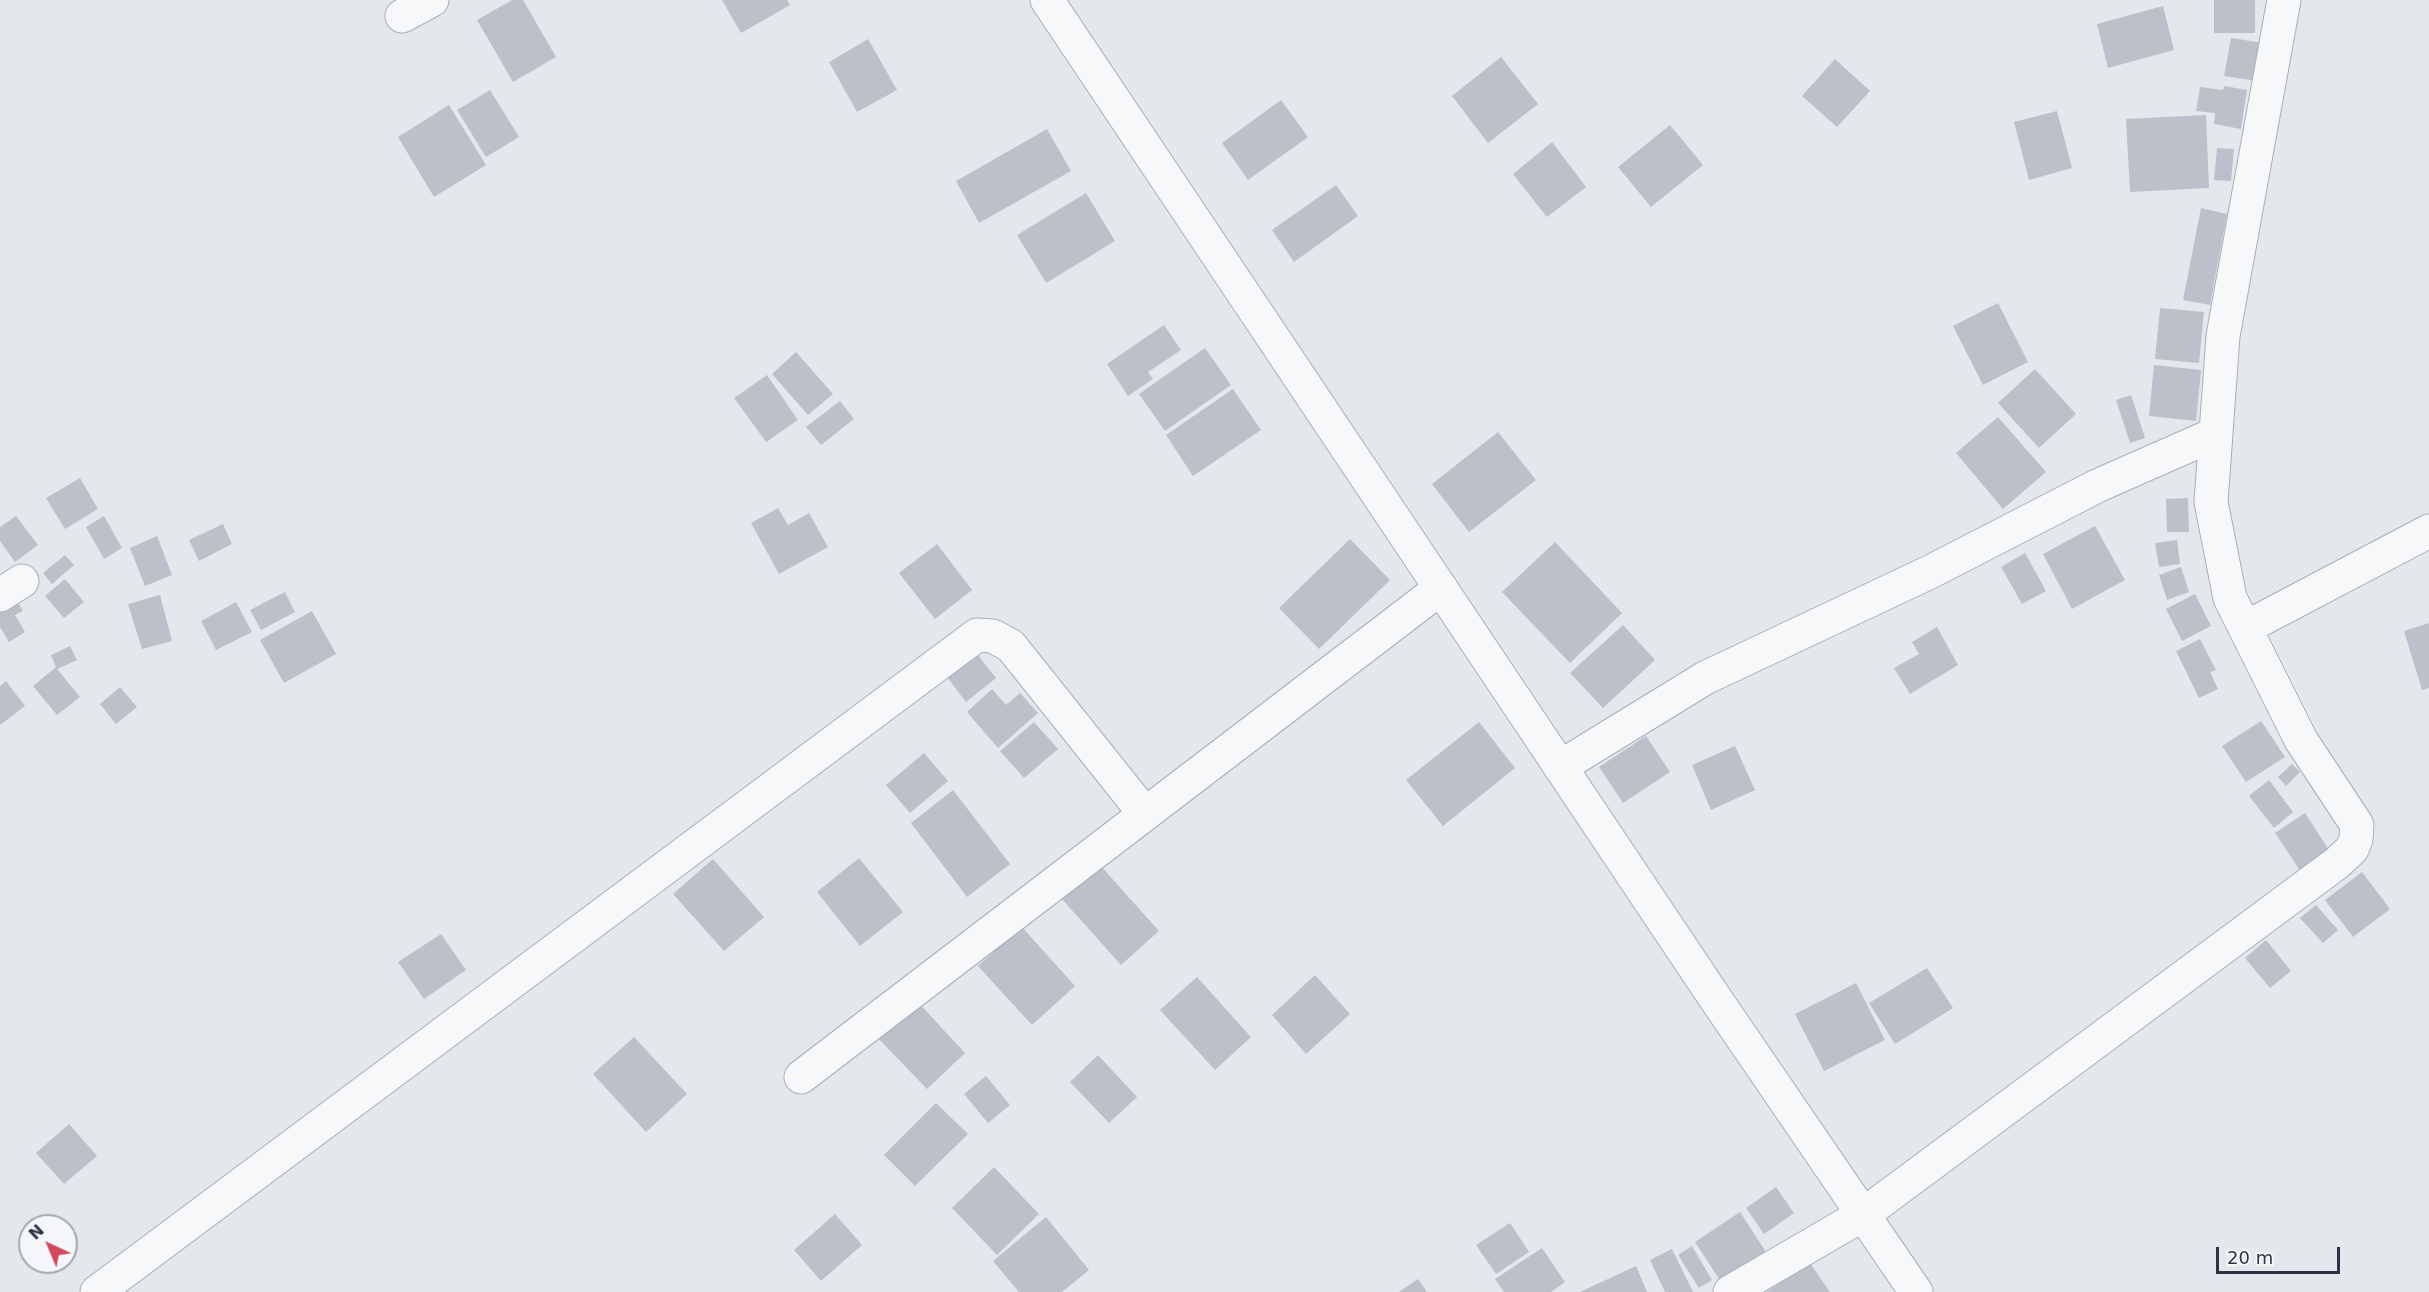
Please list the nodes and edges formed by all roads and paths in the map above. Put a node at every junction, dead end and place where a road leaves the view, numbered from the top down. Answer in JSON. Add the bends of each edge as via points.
{"nodes":[{"id":1,"x":432,"y":0,"type":"edge"},
{"id":2,"x":1047,"y":0,"type":"edge"},
{"id":3,"x":2284,"y":0,"type":"edge"},
{"id":4,"x":402,"y":16,"type":"dead end"},
{"id":5,"x":2215,"y":434,"type":"junction"},
{"id":6,"x":2429,"y":531,"type":"edge"},
{"id":7,"x":1441,"y":588,"type":"junction"},
{"id":8,"x":2245,"y":628,"type":"junction"},
{"id":9,"x":1560,"y":767,"type":"junction"},
{"id":10,"x":1145,"y":814,"type":"junction"},
{"id":11,"x":801,"y":1077,"type":"dead end"},
{"id":12,"x":1864,"y":1214,"type":"junction"},
{"id":13,"x":97,"y":1292,"type":"edge"},
{"id":14,"x":1730,"y":1292,"type":"edge"},
{"id":15,"x":1916,"y":1292,"type":"edge"}],
"edges":[{"from":1,"to":4,"type":"street"},
{"from":2,"to":7,"type":"street"},
{"from":3,"to":5,"type":"street","via":[[2223,336]]},
{"from":5,"to":8,"type":"street","via":[[2211,502],[2230,598]]},
{"from":5,"to":9,"type":"street","via":[[2097,486],[1930,572],[1705,678]]},
{"from":6,"to":8,"type":"street"},
{"from":7,"to":9,"type":"street"},
{"from":7,"to":10,"type":"street"},
{"from":8,"to":12,"type":"street","via":[[2301,740],[2357,825],[2352,849]]},
{"from":9,"to":12,"type":"street"},
{"from":10,"to":11,"type":"street"},
{"from":10,"to":13,"type":"street","via":[[1011,646],[993,636],[977,635]]},
{"from":12,"to":14,"type":"street"},
{"from":12,"to":15,"type":"street"}]}
